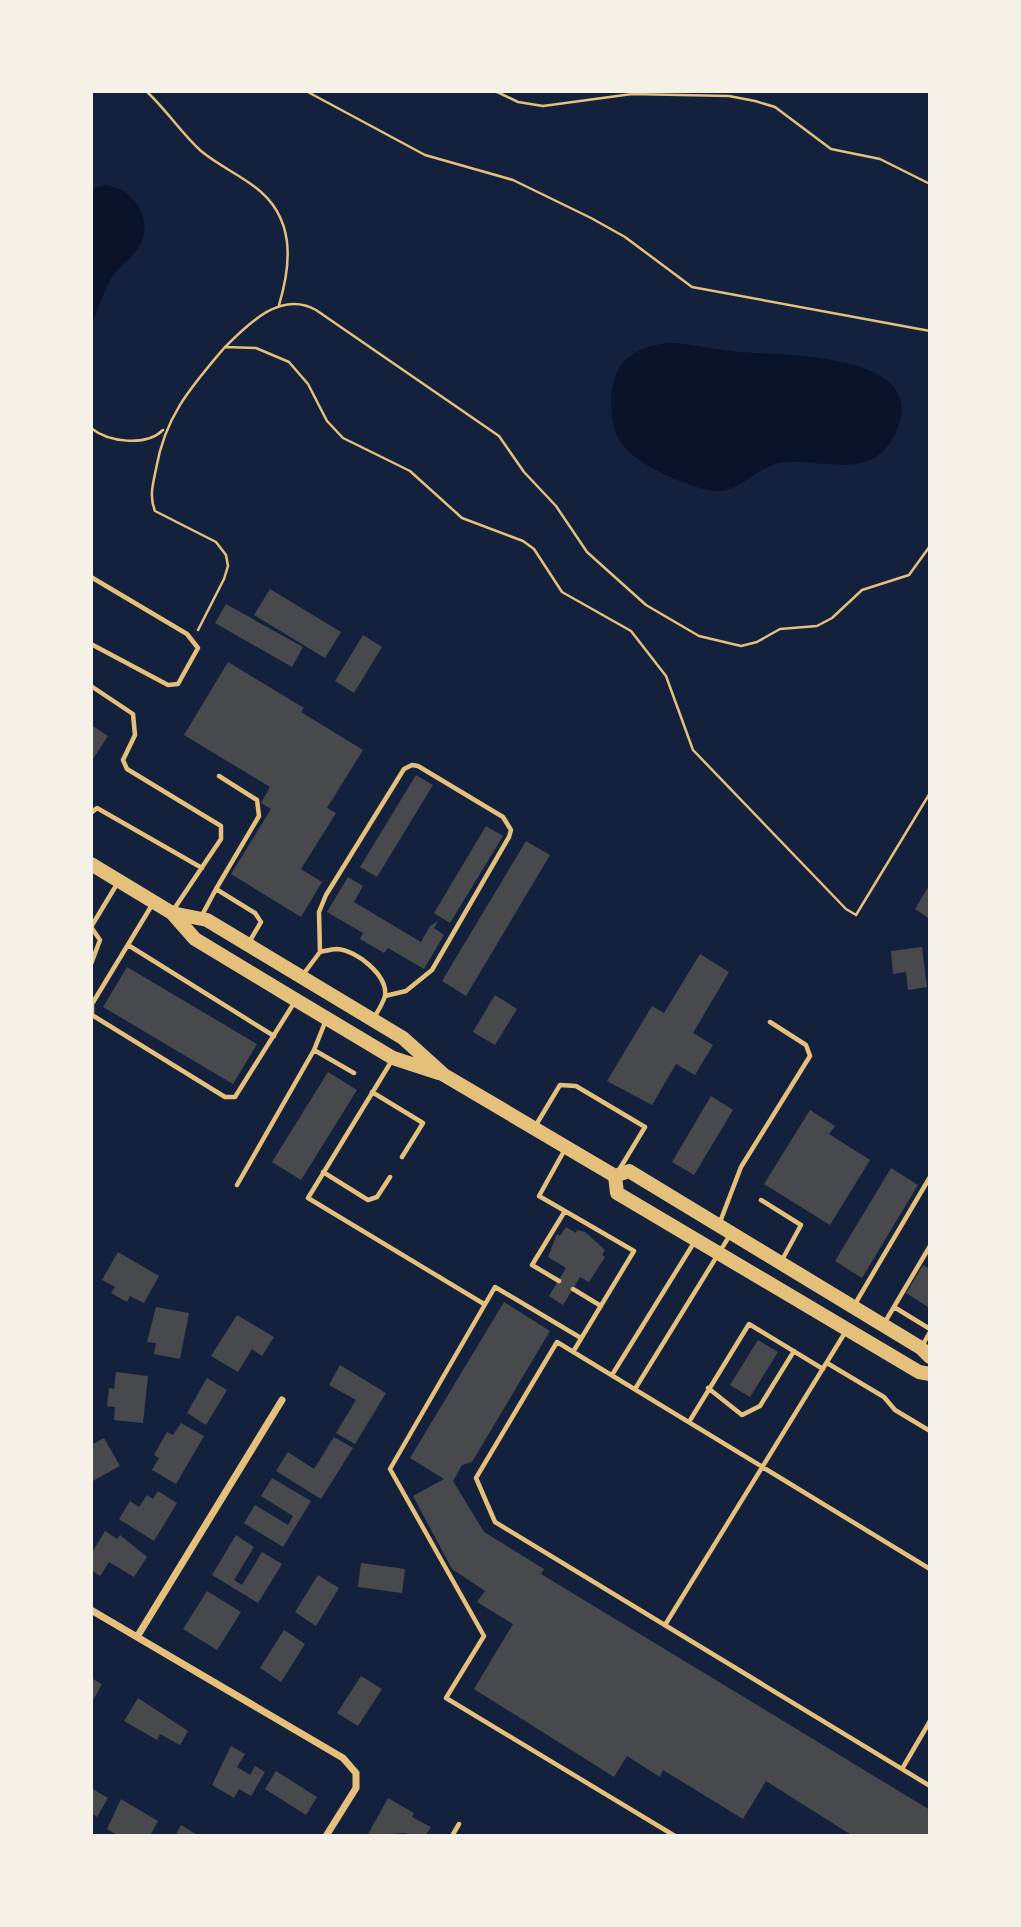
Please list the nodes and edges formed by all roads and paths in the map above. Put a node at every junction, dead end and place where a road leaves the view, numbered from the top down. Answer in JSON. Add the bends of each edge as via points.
{"nodes":[{"id":1,"x":146,"y":91,"type":"edge"},
{"id":2,"x":306,"y":91,"type":"edge"},
{"id":3,"x":495,"y":91,"type":"edge"},
{"id":4,"x":930,"y":184,"type":"edge"},
{"id":5,"x":279,"y":305,"type":"junction"},
{"id":6,"x":930,"y":331,"type":"edge"},
{"id":7,"x":225,"y":347,"type":"junction"},
{"id":8,"x":168,"y":424,"type":"junction"},
{"id":9,"x":91,"y":428,"type":"edge"},
{"id":10,"x":930,"y":546,"type":"edge"},
{"id":11,"x":91,"y":577,"type":"edge"},
{"id":12,"x":193,"y":639,"type":"junction"},
{"id":13,"x":91,"y":644,"type":"edge"},
{"id":14,"x":91,"y":686,"type":"edge"},
{"id":15,"x":219,"y":776,"type":"dead end"},
{"id":16,"x":930,"y":793,"type":"edge"},
{"id":17,"x":91,"y":813,"type":"edge"},
{"id":18,"x":91,"y":864,"type":"edge"},
{"id":19,"x":201,"y":868,"type":"junction"},
{"id":20,"x":119,"y":881,"type":"junction"},
{"id":21,"x":216,"y":889,"type":"junction"},
{"id":22,"x":154,"y":902,"type":"junction"},
{"id":23,"x":172,"y":912,"type":"junction"},
{"id":24,"x":201,"y":919,"type":"junction"},
{"id":25,"x":91,"y":927,"type":"edge"},
{"id":26,"x":128,"y":945,"type":"junction"},
{"id":27,"x":248,"y":945,"type":"junction"},
{"id":28,"x":320,"y":952,"type":"junction"},
{"id":29,"x":92,"y":962,"type":"edge"},
{"id":30,"x":301,"y":977,"type":"junction"},
{"id":31,"x":385,"y":996,"type":"junction"},
{"id":32,"x":296,"y":1000,"type":"junction"},
{"id":33,"x":327,"y":1018,"type":"junction"},
{"id":34,"x":373,"y":1020,"type":"junction"},
{"id":35,"x":770,"y":1022,"type":"dead end"},
{"id":36,"x":274,"y":1036,"type":"junction"},
{"id":37,"x":314,"y":1050,"type":"junction"},
{"id":38,"x":393,"y":1058,"type":"junction"},
{"id":39,"x":354,"y":1073,"type":"dead end"},
{"id":40,"x":444,"y":1075,"type":"junction"},
{"id":41,"x":372,"y":1092,"type":"junction"},
{"id":42,"x":533,"y":1129,"type":"junction"},
{"id":43,"x":565,"y":1148,"type":"junction"},
{"id":44,"x":402,"y":1157,"type":"dead end"},
{"id":45,"x":323,"y":1172,"type":"junction"},
{"id":46,"x":615,"y":1176,"type":"junction"},
{"id":47,"x":390,"y":1177,"type":"dead end"},
{"id":48,"x":930,"y":1177,"type":"edge"},
{"id":49,"x":237,"y":1185,"type":"dead end"},
{"id":50,"x":761,"y":1200,"type":"dead end"},
{"id":51,"x":565,"y":1210,"type":"junction"},
{"id":52,"x":724,"y":1230,"type":"junction"},
{"id":53,"x":696,"y":1240,"type":"junction"},
{"id":54,"x":930,"y":1246,"type":"edge"},
{"id":55,"x":719,"y":1254,"type":"junction"},
{"id":56,"x":780,"y":1263,"type":"junction"},
{"id":57,"x":559,"y":1281,"type":"dead end"},
{"id":58,"x":573,"y":1289,"type":"dead end"},
{"id":59,"x":485,"y":1304,"type":"junction"},
{"id":60,"x":601,"y":1306,"type":"junction"},
{"id":61,"x":894,"y":1307,"type":"junction"},
{"id":62,"x":853,"y":1308,"type":"junction"},
{"id":63,"x":883,"y":1325,"type":"junction"},
{"id":64,"x":847,"y":1331,"type":"junction"},
{"id":65,"x":930,"y":1331,"type":"edge"},
{"id":66,"x":581,"y":1338,"type":"junction"},
{"id":67,"x":794,"y":1351,"type":"junction"},
{"id":68,"x":573,"y":1352,"type":"junction"},
{"id":69,"x":925,"y":1352,"type":"edge"},
{"id":70,"x":827,"y":1363,"type":"junction"},
{"id":71,"x":823,"y":1369,"type":"junction"},
{"id":72,"x":930,"y":1374,"type":"edge"},
{"id":73,"x":612,"y":1375,"type":"junction"},
{"id":74,"x":708,"y":1388,"type":"junction"},
{"id":75,"x":635,"y":1389,"type":"junction"},
{"id":76,"x":282,"y":1400,"type":"dead end"},
{"id":77,"x":689,"y":1422,"type":"junction"},
{"id":78,"x":930,"y":1432,"type":"edge"},
{"id":79,"x":763,"y":1467,"type":"junction"},
{"id":80,"x":930,"y":1569,"type":"edge"},
{"id":81,"x":91,"y":1610,"type":"edge"},
{"id":82,"x":665,"y":1625,"type":"junction"},
{"id":83,"x":137,"y":1637,"type":"junction"},
{"id":84,"x":930,"y":1721,"type":"edge"},
{"id":85,"x":902,"y":1769,"type":"junction"},
{"id":86,"x":930,"y":1786,"type":"edge"},
{"id":87,"x":459,"y":1824,"type":"dead end"},
{"id":88,"x":326,"y":1836,"type":"edge"},
{"id":89,"x":452,"y":1836,"type":"edge"},
{"id":90,"x":675,"y":1836,"type":"edge"}],
"edges":[{"from":1,"to":5,"type":"path","via":[[198,149],[255,187],[276,211],[287,230],[288,246],[288,278]]},
{"from":2,"to":6,"type":"path","via":[[425,155],[503,177],[591,218],[692,286]]},
{"from":3,"to":4,"type":"path","via":[[518,102],[543,106],[632,94],[755,100],[775,107],[831,149],[880,159]]},
{"from":5,"to":7,"type":"path"},
{"from":5,"to":10,"type":"path","via":[[299,304],[316,310],[499,436],[587,552],[646,605],[699,636],[741,646],[780,629],[817,626],[862,590],[904,579]]},
{"from":7,"to":8,"type":"path"},
{"from":7,"to":16,"type":"path","via":[[256,348],[289,362],[343,438],[410,471],[462,517],[523,541],[562,593],[631,631],[666,676],[693,750],[846,909],[856,915]]},
{"from":8,"to":9,"type":"path","via":[[155,437],[131,439],[110,439]]},
{"from":8,"to":12,"type":"path","via":[[152,485],[155,511],[216,542],[228,566]]},
{"from":11,"to":12,"type":"lane"},
{"from":12,"to":13,"type":"lane","via":[[198,648],[178,684],[168,685]]},
{"from":14,"to":19,"type":"lane","via":[[133,714],[135,734],[123,760],[127,769],[221,826],[221,839]]},
{"from":15,"to":21,"type":"lane","via":[[257,800],[259,816]]},
{"from":17,"to":19,"type":"lane","via":[[97,808]]},
{"from":18,"to":20,"type":"main road"},
{"from":19,"to":23,"type":"lane"},
{"from":20,"to":22,"type":"main road"},
{"from":20,"to":25,"type":"lane"},
{"from":21,"to":24,"type":"lane"},
{"from":21,"to":27,"type":"lane","via":[[255,913],[261,922]]},
{"from":22,"to":23,"type":"main road"},
{"from":22,"to":26,"type":"lane"},
{"from":23,"to":24,"type":"main road"},
{"from":23,"to":32,"type":"main road","via":[[195,939]]},
{"from":24,"to":27,"type":"main road"},
{"from":25,"to":29,"type":"lane","via":[[100,940]]},
{"from":26,"to":36,"type":"lane"},
{"from":26,"to":36,"type":"lane","via":[[92,1004],[92,1015],[125,1036],[225,1097],[235,1097]]},
{"from":27,"to":30,"type":"main road"},
{"from":28,"to":30,"type":"lane"},
{"from":28,"to":31,"type":"lane","via":[[338,949],[359,958],[378,973]]},
{"from":28,"to":31,"type":"lane","via":[[319,912],[326,895],[404,769],[418,766],[502,817],[511,830],[509,837],[432,970],[406,990]]},
{"from":30,"to":34,"type":"main road"},
{"from":31,"to":34,"type":"lane"},
{"from":32,"to":33,"type":"main road"},
{"from":32,"to":36,"type":"lane"},
{"from":33,"to":37,"type":"lane"},
{"from":33,"to":38,"type":"main road"},
{"from":34,"to":40,"type":"main road","via":[[403,1038]]},
{"from":35,"to":52,"type":"lane","via":[[806,1045],[810,1056],[741,1167]]},
{"from":37,"to":39,"type":"lane"},
{"from":37,"to":49,"type":"lane"},
{"from":38,"to":40,"type":"main road"},
{"from":38,"to":41,"type":"lane"},
{"from":40,"to":42,"type":"main road"},
{"from":41,"to":44,"type":"lane","via":[[423,1123]]},
{"from":41,"to":45,"type":"lane"},
{"from":42,"to":43,"type":"main road"},
{"from":42,"to":46,"type":"lane","via":[[560,1085],[576,1086],[645,1127]]},
{"from":43,"to":46,"type":"main road"},
{"from":43,"to":51,"type":"lane","via":[[539,1196]]},
{"from":45,"to":47,"type":"lane","via":[[369,1200],[377,1197]]},
{"from":45,"to":59,"type":"lane","via":[[307,1198]]},
{"from":46,"to":52,"type":"main road","via":[[629,1171]]},
{"from":46,"to":53,"type":"main road","via":[[617,1193]]},
{"from":48,"to":62,"type":"lane"},
{"from":50,"to":56,"type":"lane","via":[[801,1224]]},
{"from":51,"to":57,"type":"lane","via":[[532,1265]]},
{"from":51,"to":60,"type":"lane","via":[[634,1251]]},
{"from":52,"to":55,"type":"lane"},
{"from":52,"to":56,"type":"main road"},
{"from":53,"to":55,"type":"main road"},
{"from":53,"to":73,"type":"lane"},
{"from":54,"to":61,"type":"lane"},
{"from":55,"to":64,"type":"main road"},
{"from":55,"to":75,"type":"lane"},
{"from":56,"to":62,"type":"main road"},
{"from":58,"to":60,"type":"lane"},
{"from":59,"to":66,"type":"lane","via":[[495,1287]]},
{"from":59,"to":90,"type":"lane","via":[[390,1469],[484,1636],[446,1698]]},
{"from":60,"to":66,"type":"lane"},
{"from":61,"to":63,"type":"lane"},
{"from":61,"to":65,"type":"lane"},
{"from":62,"to":63,"type":"main road"},
{"from":63,"to":69,"type":"main road"},
{"from":64,"to":70,"type":"lane"},
{"from":64,"to":72,"type":"main road"},
{"from":65,"to":69,"type":"lane"},
{"from":66,"to":68,"type":"lane"},
{"from":67,"to":71,"type":"lane"},
{"from":67,"to":74,"type":"lane","via":[[760,1406],[743,1415]]},
{"from":67,"to":74,"type":"lane","via":[[749,1324]]},
{"from":68,"to":73,"type":"lane"},
{"from":68,"to":82,"type":"lane","via":[[557,1342],[476,1478],[495,1522]]},
{"from":70,"to":71,"type":"lane"},
{"from":70,"to":78,"type":"lane"},
{"from":71,"to":79,"type":"lane"},
{"from":73,"to":75,"type":"lane"},
{"from":74,"to":77,"type":"lane"},
{"from":75,"to":77,"type":"lane"},
{"from":76,"to":83,"type":"street"},
{"from":77,"to":79,"type":"lane"},
{"from":79,"to":80,"type":"lane"},
{"from":79,"to":82,"type":"lane"},
{"from":81,"to":83,"type":"street"},
{"from":82,"to":85,"type":"lane"},
{"from":83,"to":88,"type":"street","via":[[343,1758],[356,1773],[356,1788]]},
{"from":84,"to":85,"type":"lane"},
{"from":85,"to":86,"type":"lane"},
{"from":87,"to":89,"type":"lane"}]}
